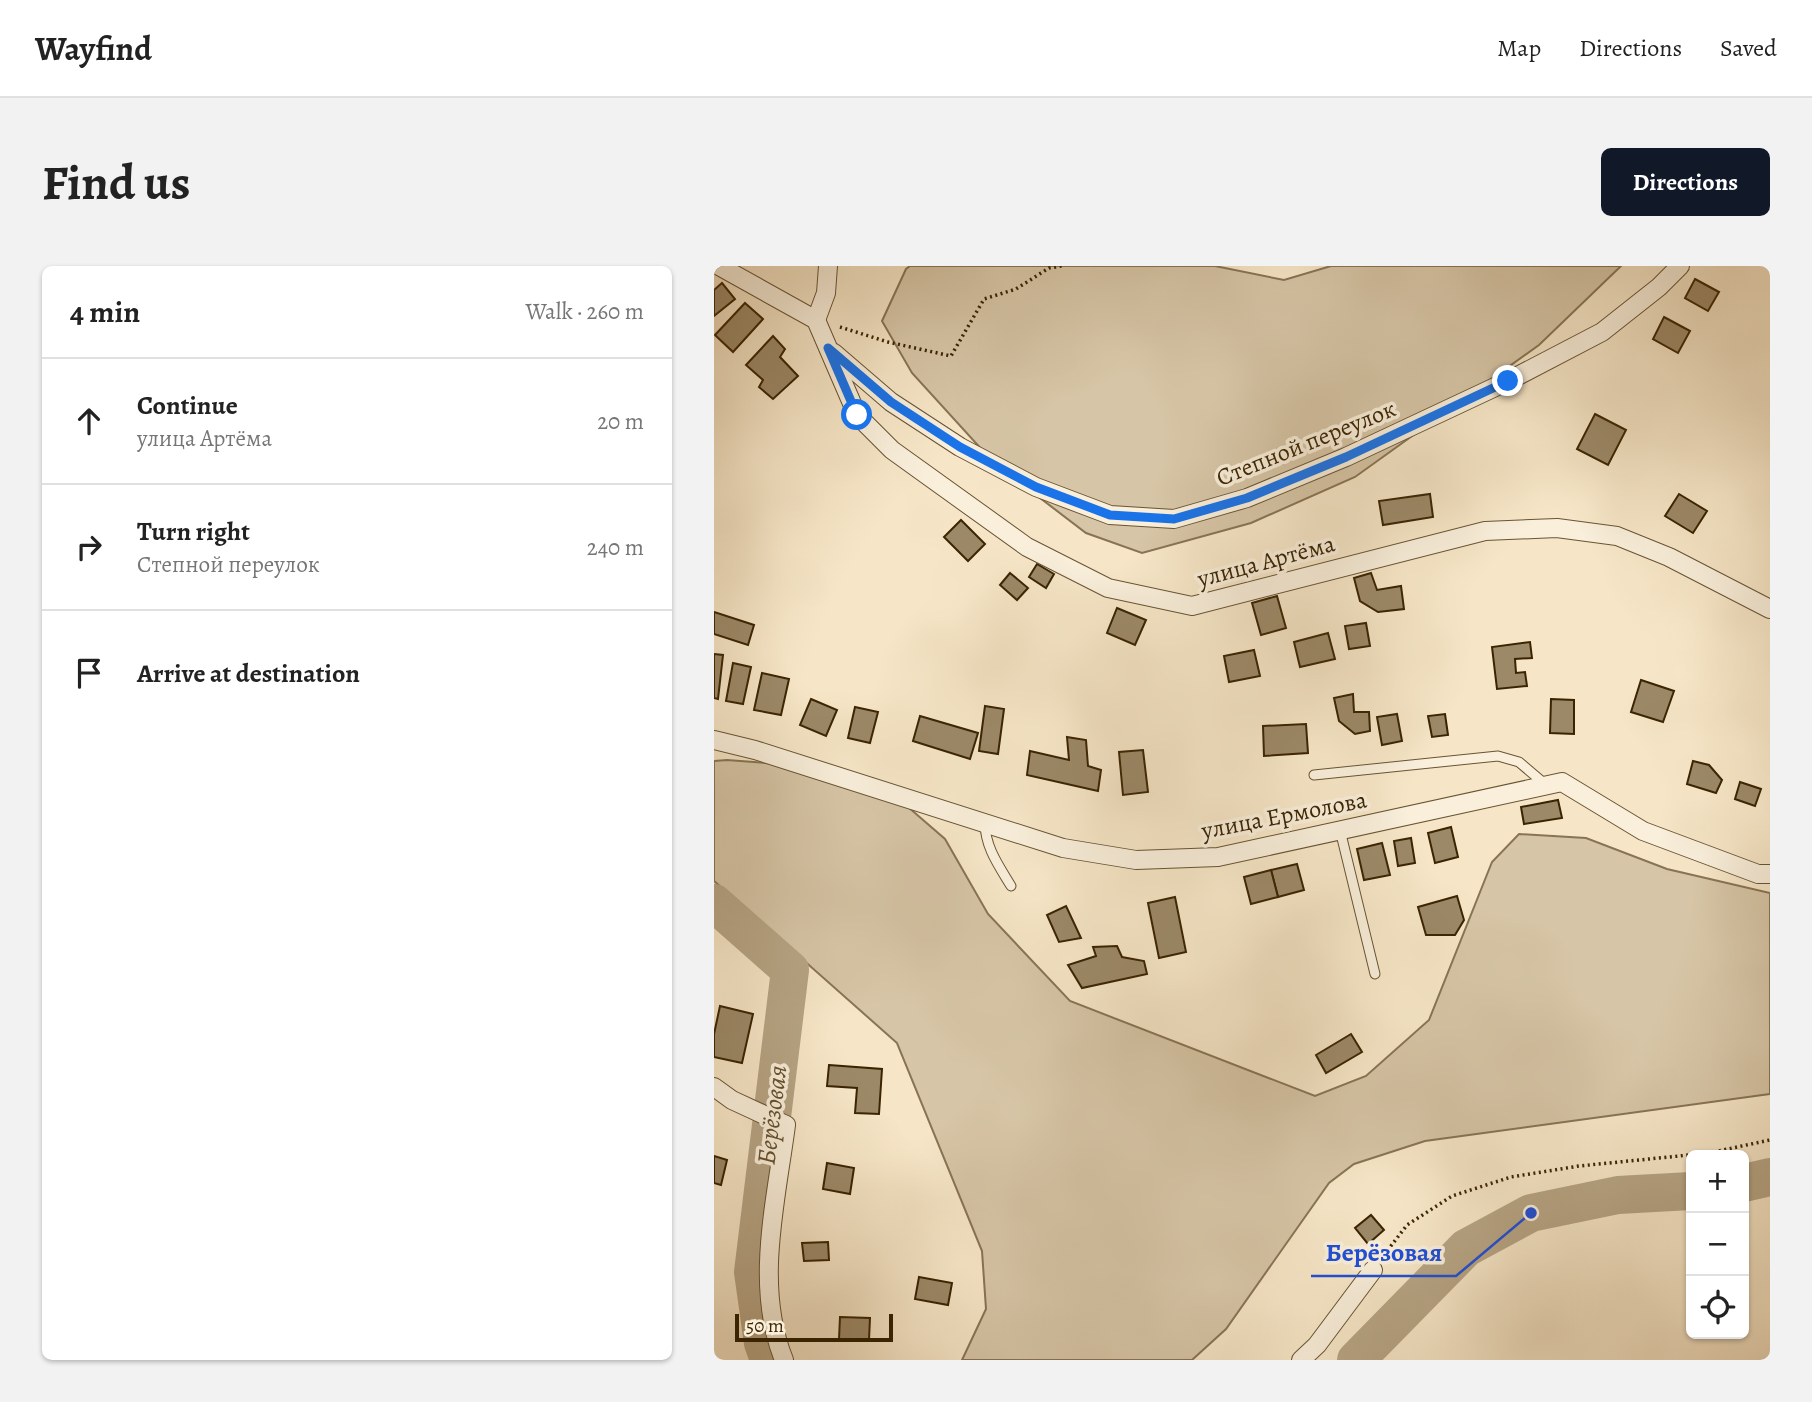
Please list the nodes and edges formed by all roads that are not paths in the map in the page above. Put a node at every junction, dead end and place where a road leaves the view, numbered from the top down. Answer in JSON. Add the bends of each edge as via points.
{"nodes":[{"id":1,"x":719,"y":266,"type":"edge"},
{"id":2,"x":828,"y":266,"type":"edge"},
{"id":3,"x":1680,"y":266,"type":"edge"},
{"id":4,"x":817,"y":321,"type":"junction"},
{"id":5,"x":828,"y":348,"type":"junction"},
{"id":6,"x":1770,"y":608,"type":"edge"},
{"id":7,"x":714,"y":740,"type":"edge"},
{"id":8,"x":1314,"y":775,"type":"dead end"},
{"id":9,"x":1546,"y":785,"type":"junction"},
{"id":10,"x":985,"y":823,"type":"junction"},
{"id":11,"x":1339,"y":830,"type":"junction"},
{"id":12,"x":1770,"y":874,"type":"edge"},
{"id":13,"x":1011,"y":886,"type":"dead end"},
{"id":14,"x":1375,"y":974,"type":"dead end"},
{"id":15,"x":714,"y":1087,"type":"edge"},
{"id":16,"x":1373,"y":1270,"type":"road end"},
{"id":17,"x":784,"y":1360,"type":"edge"},
{"id":18,"x":1301,"y":1360,"type":"edge"}],
"edges":[{"from":1,"to":4,"type":"street"},
{"from":2,"to":4,"type":"street"},
{"from":3,"to":5,"type":"street","name":"Степной переулок","via":[[1602,332],[1508,381],[1260,493],[1174,519],[1110,515],[1036,487],[960,447],[891,402]]},
{"from":4,"to":5,"type":"street","name":"улица Артёма"},
{"from":5,"to":6,"type":"street","name":"улица Артёма","via":[[857,415],[891,450],[1027,547],[1108,588],[1192,606],[1485,530],[1557,528],[1617,536]]},
{"from":7,"to":10,"type":"street","name":"улица Ермолова"},
{"from":8,"to":9,"type":"lane","via":[[1498,756],[1519,762]]},
{"from":9,"to":11,"type":"street","name":"улица Ермолова"},
{"from":9,"to":12,"type":"street","name":"улица Ермолова","via":[[1562,782],[1643,831],[1758,874]]},
{"from":10,"to":11,"type":"street","name":"улица Ермолова","via":[[1063,848],[1136,860],[1218,857]]},
{"from":10,"to":13,"type":"lane","via":[[992,855]]},
{"from":11,"to":14,"type":"lane"},
{"from":15,"to":17,"type":"street","via":[[786,1125],[767,1269],[775,1338]]},
{"from":16,"to":18,"type":"street"}]}
